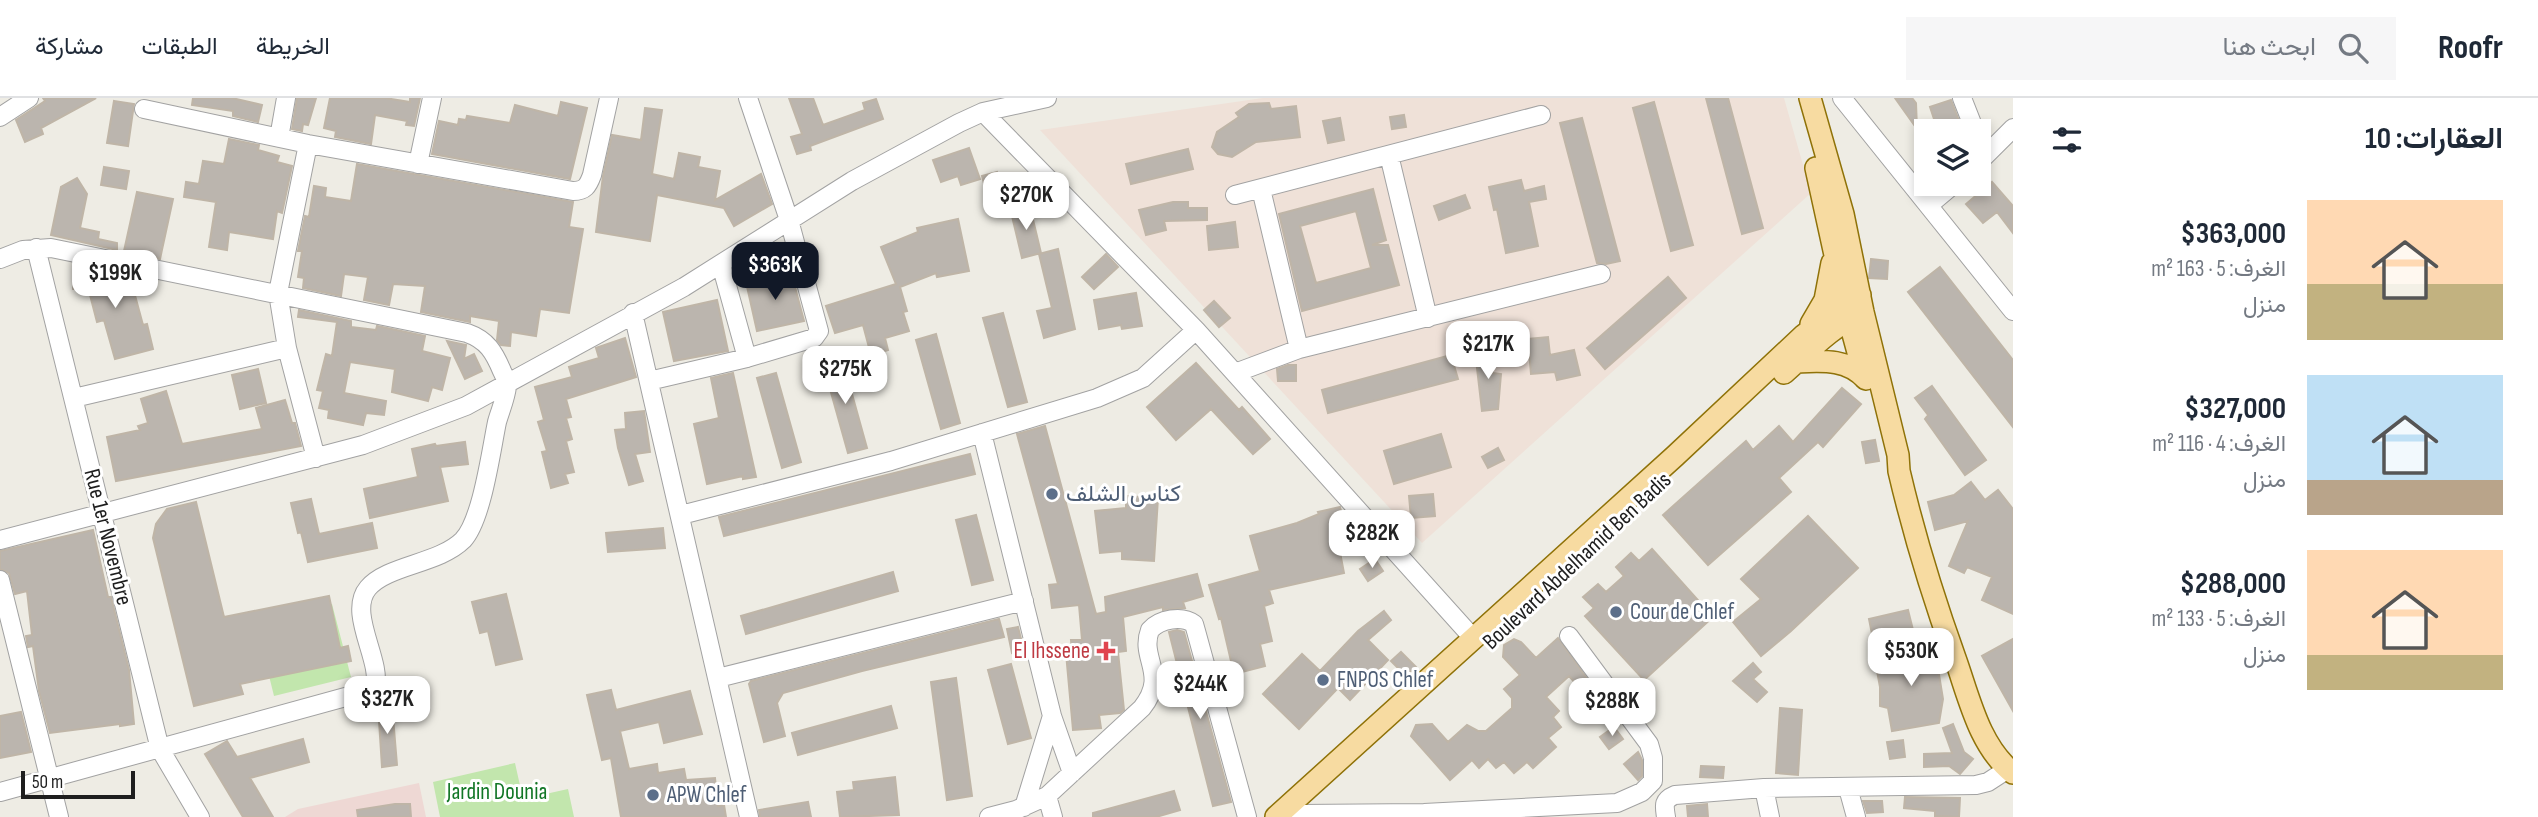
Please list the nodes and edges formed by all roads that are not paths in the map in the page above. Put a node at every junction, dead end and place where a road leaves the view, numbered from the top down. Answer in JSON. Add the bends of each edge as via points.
{"nodes":[{"id":1,"x":29,"y":98,"type":"edge"},
{"id":2,"x":286,"y":98,"type":"edge"},
{"id":3,"x":432,"y":98,"type":"edge"},
{"id":4,"x":610,"y":98,"type":"edge"},
{"id":5,"x":748,"y":98,"type":"edge"},
{"id":6,"x":1797,"y":98,"type":"edge"},
{"id":7,"x":1810,"y":98,"type":"edge"},
{"id":8,"x":1842,"y":98,"type":"edge"},
{"id":9,"x":1962,"y":98,"type":"edge"},
{"id":10,"x":1037,"y":99,"type":"edge"},
{"id":11,"x":144,"y":109,"type":"dead end"},
{"id":12,"x":983,"y":112,"type":"junction"},
{"id":13,"x":1541,"y":115,"type":"dead end"},
{"id":14,"x":0,"y":117,"type":"edge"},
{"id":15,"x":1970,"y":119,"type":"edge"},
{"id":16,"x":2013,"y":128,"type":"edge"},
{"id":17,"x":279,"y":138,"type":"junction"},
{"id":18,"x":307,"y":144,"type":"junction"},
{"id":19,"x":1991,"y":145,"type":"edge"},
{"id":20,"x":1389,"y":155,"type":"junction"},
{"id":21,"x":418,"y":164,"type":"junction"},
{"id":22,"x":1261,"y":189,"type":"junction"},
{"id":23,"x":1235,"y":195,"type":"dead end"},
{"id":24,"x":1940,"y":196,"type":"edge"},
{"id":25,"x":1929,"y":205,"type":"junction"},
{"id":26,"x":789,"y":220,"type":"junction"},
{"id":27,"x":36,"y":248,"type":"junction"},
{"id":28,"x":1835,"y":248,"type":"junction"},
{"id":29,"x":0,"y":259,"type":"edge"},
{"id":30,"x":721,"y":264,"type":"junction"},
{"id":31,"x":1601,"y":274,"type":"dead end"},
{"id":32,"x":278,"y":293,"type":"junction"},
{"id":33,"x":1854,"y":307,"type":"junction"},
{"id":34,"x":2013,"y":311,"type":"edge"},
{"id":35,"x":633,"y":313,"type":"junction"},
{"id":36,"x":1428,"y":318,"type":"junction"},
{"id":37,"x":1196,"y":330,"type":"junction"},
{"id":38,"x":1804,"y":335,"type":"junction"},
{"id":39,"x":287,"y":348,"type":"junction"},
{"id":40,"x":1299,"y":349,"type":"junction"},
{"id":41,"x":747,"y":358,"type":"junction"},
{"id":42,"x":1796,"y":362,"type":"junction"},
{"id":43,"x":1235,"y":373,"type":"junction"},
{"id":44,"x":1866,"y":379,"type":"junction"},
{"id":45,"x":649,"y":381,"type":"junction"},
{"id":46,"x":507,"y":384,"type":"junction"},
{"id":47,"x":74,"y":398,"type":"junction"},
{"id":48,"x":982,"y":433,"type":"junction"},
{"id":49,"x":316,"y":458,"type":"junction"},
{"id":50,"x":1899,"y":471,"type":"junction"},
{"id":51,"x":103,"y":515,"type":"junction"},
{"id":52,"x":681,"y":515,"type":"junction"},
{"id":53,"x":0,"y":540,"type":"edge"},
{"id":54,"x":0,"y":580,"type":"edge"},
{"id":55,"x":1024,"y":601,"type":"junction"},
{"id":56,"x":1569,"y":636,"type":"dead end"},
{"id":57,"x":1473,"y":638,"type":"junction"},
{"id":58,"x":718,"y":678,"type":"junction"},
{"id":59,"x":1052,"y":716,"type":"junction"},
{"id":60,"x":160,"y":749,"type":"junction"},
{"id":61,"x":2011,"y":771,"type":"edge"},
{"id":62,"x":1072,"y":773,"type":"junction"},
{"id":63,"x":50,"y":779,"type":"junction"},
{"id":64,"x":1764,"y":788,"type":"junction"},
{"id":65,"x":1848,"y":788,"type":"junction"},
{"id":66,"x":0,"y":792,"type":"edge"},
{"id":67,"x":1047,"y":796,"type":"junction"},
{"id":68,"x":1019,"y":812,"type":"edge"},
{"id":69,"x":1297,"y":816,"type":"edge"},
{"id":70,"x":59,"y":817,"type":"edge"},
{"id":71,"x":200,"y":817,"type":"edge"},
{"id":72,"x":749,"y":817,"type":"edge"},
{"id":73,"x":989,"y":817,"type":"edge"},
{"id":74,"x":1054,"y":817,"type":"edge"},
{"id":75,"x":1247,"y":817,"type":"edge"},
{"id":76,"x":1276,"y":817,"type":"edge"},
{"id":77,"x":1666,"y":817,"type":"edge"},
{"id":78,"x":1770,"y":817,"type":"edge"},
{"id":79,"x":1856,"y":817,"type":"edge"}],
"edges":[{"from":1,"to":14,"type":"street"},
{"from":2,"to":17,"type":"street"},
{"from":3,"to":21,"type":"street"},
{"from":4,"to":21,"type":"street","via":[[592,175],[582,191]]},
{"from":5,"to":26,"type":"street"},
{"from":6,"to":28,"type":"main road"},
{"from":7,"to":33,"type":"main road","via":[[1843,214]]},
{"from":8,"to":25,"type":"street"},
{"from":9,"to":15,"type":"street"},
{"from":10,"to":12,"type":"street"},
{"from":11,"to":17,"type":"street"},
{"from":12,"to":26,"type":"street"},
{"from":12,"to":37,"type":"street"},
{"from":13,"to":20,"type":"street"},
{"from":16,"to":19,"type":"street"},
{"from":17,"to":18,"type":"street"},
{"from":18,"to":21,"type":"street"},
{"from":18,"to":32,"type":"street"},
{"from":20,"to":22,"type":"street"},
{"from":20,"to":36,"type":"street"},
{"from":22,"to":23,"type":"street"},
{"from":22,"to":40,"type":"street"},
{"from":24,"to":25,"type":"street"},
{"from":25,"to":34,"type":"street"},
{"from":26,"to":30,"type":"street"},
{"from":26,"to":41,"type":"street","via":[[819,331],[814,338]]},
{"from":27,"to":29,"type":"street"},
{"from":27,"to":32,"type":"street"},
{"from":27,"to":47,"type":"street","name":"Rue 1er Novembre"},
{"from":28,"to":33,"type":"main road"},
{"from":28,"to":38,"type":"main road","via":[[1825,300]]},
{"from":30,"to":35,"type":"street"},
{"from":30,"to":41,"type":"street"},
{"from":31,"to":36,"type":"street"},
{"from":32,"to":39,"type":"street"},
{"from":32,"to":46,"type":"street","via":[[481,338],[497,357]]},
{"from":33,"to":38,"type":"main road"},
{"from":33,"to":42,"type":"main road","name":"Boulevard Abdelhamid Ben Badis"},
{"from":33,"to":44,"type":"main road"},
{"from":33,"to":50,"type":"main road","via":[[1895,441]]},
{"from":35,"to":45,"type":"street"},
{"from":35,"to":46,"type":"street"},
{"from":36,"to":40,"type":"street"},
{"from":37,"to":43,"type":"street"},
{"from":37,"to":48,"type":"street","via":[[1128,386]]},
{"from":38,"to":57,"type":"main road","name":"Boulevard Abdelhamid Ben Badis"},
{"from":39,"to":47,"type":"street"},
{"from":39,"to":49,"type":"street"},
{"from":40,"to":43,"type":"street"},
{"from":41,"to":45,"type":"street"},
{"from":42,"to":44,"type":"main road","via":[[1840,363]]},
{"from":42,"to":69,"type":"main road","name":"Boulevard Abdelhamid Ben Badis"},
{"from":43,"to":57,"type":"street"},
{"from":44,"to":50,"type":"main road","via":[[1891,460]]},
{"from":45,"to":52,"type":"street"},
{"from":46,"to":49,"type":"street","via":[[413,427]]},
{"from":46,"to":60,"type":"street","via":[[467,535],[443,553],[380,578],[367,589],[362,603],[364,631],[375,687]]},
{"from":47,"to":51,"type":"street","name":"Rue 1er Novembre"},
{"from":48,"to":52,"type":"street"},
{"from":48,"to":55,"type":"street"},
{"from":49,"to":51,"type":"street"},
{"from":50,"to":61,"type":"main road","via":[[1929,580],[1977,720]]},
{"from":51,"to":53,"type":"street"},
{"from":51,"to":60,"type":"street","name":"Rue 1er Novembre"},
{"from":52,"to":58,"type":"street"},
{"from":54,"to":63,"type":"street"},
{"from":55,"to":58,"type":"street"},
{"from":55,"to":59,"type":"street"},
{"from":56,"to":69,"type":"street","via":[[1649,744],[1653,780],[1642,792],[1617,803]]},
{"from":57,"to":76,"type":"main road","name":"Boulevard Abdelhamid Ben Badis"},
{"from":58,"to":72,"type":"street"},
{"from":59,"to":62,"type":"street"},
{"from":59,"to":68,"type":"street"},
{"from":60,"to":63,"type":"street"},
{"from":60,"to":71,"type":"street","name":"Rue 1er Novembre"},
{"from":61,"to":65,"type":"street","via":[[1976,785]]},
{"from":62,"to":67,"type":"street"},
{"from":62,"to":75,"type":"street","via":[[1150,698],[1155,673],[1150,630],[1160,623],[1189,620],[1196,631]]},
{"from":63,"to":66,"type":"street"},
{"from":63,"to":70,"type":"street"},
{"from":64,"to":65,"type":"street"},
{"from":64,"to":77,"type":"street","via":[[1675,795],[1664,805]]},
{"from":64,"to":78,"type":"street"},
{"from":65,"to":79,"type":"street"},
{"from":67,"to":68,"type":"street"},
{"from":67,"to":74,"type":"street"},
{"from":68,"to":73,"type":"street"}]}
